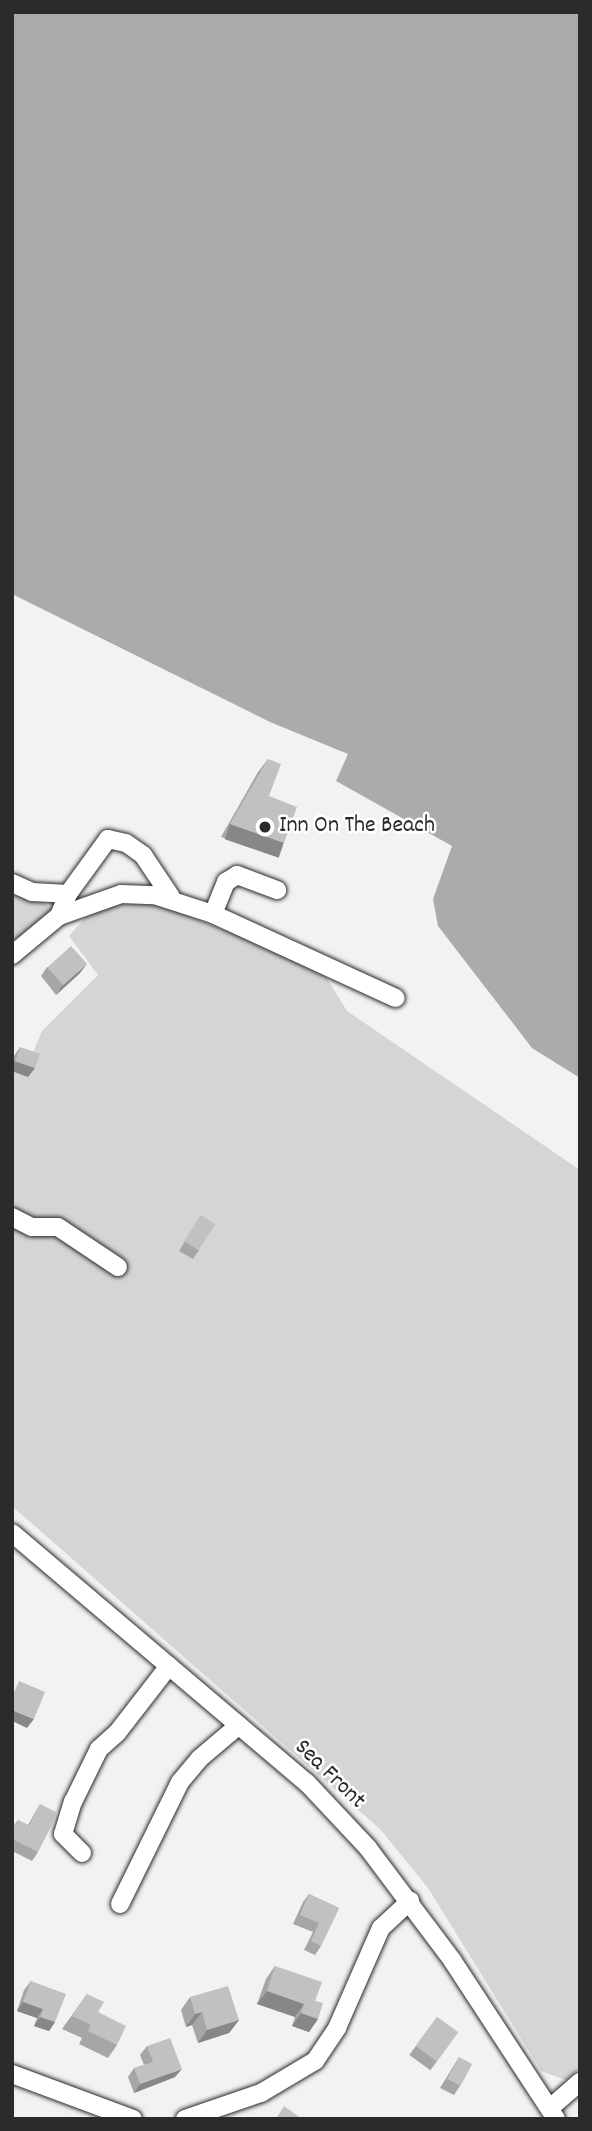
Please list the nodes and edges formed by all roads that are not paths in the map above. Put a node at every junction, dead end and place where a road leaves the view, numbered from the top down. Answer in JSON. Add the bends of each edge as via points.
{"nodes":[{"id":1,"x":143,"y":855,"type":"junction"},
{"id":2,"x":12,"y":883,"type":"edge"},
{"id":3,"x":277,"y":890,"type":"dead end"},
{"id":4,"x":68,"y":894,"type":"junction"},
{"id":5,"x":121,"y":894,"type":"junction"},
{"id":6,"x":172,"y":897,"type":"junction"},
{"id":7,"x":213,"y":914,"type":"junction"},
{"id":8,"x":59,"y":916,"type":"junction"},
{"id":9,"x":12,"y":955,"type":"edge"},
{"id":10,"x":396,"y":998,"type":"dead end"},
{"id":11,"x":12,"y":1217,"type":"edge"},
{"id":12,"x":118,"y":1267,"type":"dead end"},
{"id":13,"x":12,"y":1533,"type":"edge"},
{"id":14,"x":169,"y":1666,"type":"junction"},
{"id":15,"x":239,"y":1725,"type":"junction"},
{"id":16,"x":82,"y":1853,"type":"dead end"},
{"id":17,"x":410,"y":1901,"type":"junction"},
{"id":18,"x":120,"y":1904,"type":"dead end"},
{"id":19,"x":12,"y":2074,"type":"edge"},
{"id":20,"x":580,"y":2082,"type":"edge"},
{"id":21,"x":554,"y":2115,"type":"edge"},
{"id":22,"x":133,"y":2119,"type":"edge"},
{"id":23,"x":185,"y":2119,"type":"edge"}],
"edges":[{"from":1,"to":4,"type":"street","via":[[108,839]]},
{"from":1,"to":5,"type":"street","via":[[138,880]]},
{"from":1,"to":6,"type":"street"},
{"from":2,"to":4,"type":"street","via":[[32,892]]},
{"from":3,"to":7,"type":"street","via":[[237,875],[226,882]]},
{"from":4,"to":8,"type":"street"},
{"from":5,"to":6,"type":"street"},
{"from":5,"to":8,"type":"street"},
{"from":6,"to":7,"type":"street"},
{"from":7,"to":10,"type":"street"},
{"from":8,"to":9,"type":"street"},
{"from":11,"to":12,"type":"street","via":[[32,1227],[58,1227]]},
{"from":13,"to":14,"type":"street","name":"Sea Front"},
{"from":14,"to":15,"type":"street","name":"Sea Front"},
{"from":14,"to":16,"type":"street","via":[[89,1767],[63,1834]]},
{"from":15,"to":17,"type":"street","name":"Sea Front","via":[[307,1783]]},
{"from":15,"to":18,"type":"street","via":[[198,1759],[180,1782]]},
{"from":17,"to":21,"type":"street","name":"Sea Front"},
{"from":17,"to":23,"type":"street","via":[[381,1928],[337,2028],[315,2061],[261,2093]]},
{"from":19,"to":22,"type":"street"},
{"from":20,"to":21,"type":"street"}]}
